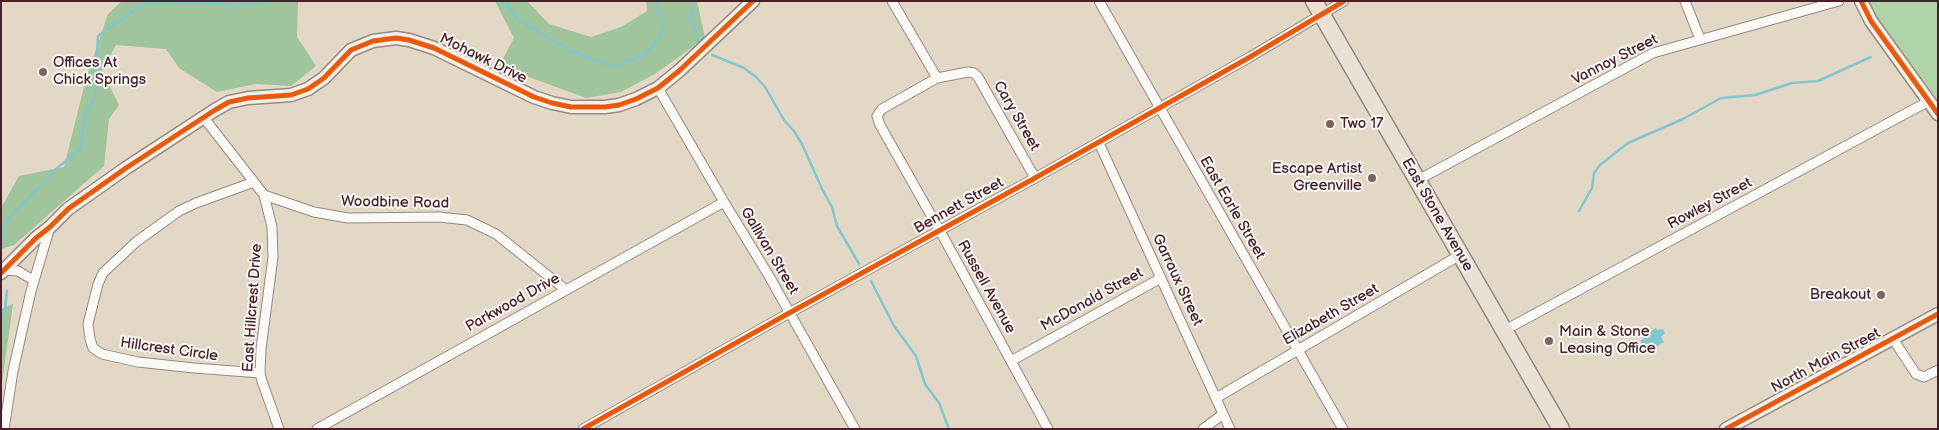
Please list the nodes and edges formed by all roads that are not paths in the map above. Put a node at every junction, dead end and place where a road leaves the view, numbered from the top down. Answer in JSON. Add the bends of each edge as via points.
{"nodes":[{"id":1,"x":752,"y":1,"type":"edge"},
{"id":2,"x":892,"y":1,"type":"edge"},
{"id":3,"x":1099,"y":1,"type":"edge"},
{"id":4,"x":1344,"y":1,"type":"edge"},
{"id":5,"x":1685,"y":1,"type":"edge"},
{"id":6,"x":1839,"y":1,"type":"edge"},
{"id":7,"x":1861,"y":1,"type":"edge"},
{"id":8,"x":1317,"y":8,"type":"edge"},
{"id":9,"x":1700,"y":39,"type":"junction"},
{"id":10,"x":937,"y":78,"type":"junction"},
{"id":11,"x":658,"y":88,"type":"junction"},
{"id":12,"x":1929,"y":101,"type":"junction"},
{"id":13,"x":1160,"y":108,"type":"junction"},
{"id":14,"x":1938,"y":114,"type":"edge"},
{"id":15,"x":204,"y":118,"type":"junction"},
{"id":16,"x":1099,"y":142,"type":"junction"},
{"id":17,"x":1036,"y":178,"type":"junction"},
{"id":18,"x":1418,"y":180,"type":"junction"},
{"id":19,"x":254,"y":182,"type":"junction"},
{"id":20,"x":264,"y":195,"type":"junction"},
{"id":21,"x":724,"y":202,"type":"junction"},
{"id":22,"x":50,"y":227,"type":"junction"},
{"id":23,"x":940,"y":231,"type":"junction"},
{"id":24,"x":1460,"y":255,"type":"junction"},
{"id":25,"x":3,"y":272,"type":"edge"},
{"id":26,"x":1161,"y":278,"type":"junction"},
{"id":27,"x":34,"y":280,"type":"junction"},
{"id":28,"x":566,"y":290,"type":"junction"},
{"id":29,"x":790,"y":313,"type":"junction"},
{"id":30,"x":1938,"y":314,"type":"edge"},
{"id":31,"x":1505,"y":330,"type":"junction"},
{"id":32,"x":1893,"y":339,"type":"junction"},
{"id":33,"x":1298,"y":350,"type":"junction"},
{"id":34,"x":1011,"y":361,"type":"junction"},
{"id":35,"x":1938,"y":370,"type":"edge"},
{"id":36,"x":260,"y":372,"type":"junction"},
{"id":37,"x":1216,"y":398,"type":"junction"},
{"id":38,"x":1223,"y":414,"type":"junction"},
{"id":39,"x":4,"y":429,"type":"edge"},
{"id":40,"x":279,"y":429,"type":"edge"},
{"id":41,"x":317,"y":429,"type":"edge"},
{"id":42,"x":583,"y":429,"type":"edge"},
{"id":43,"x":855,"y":429,"type":"edge"},
{"id":44,"x":1048,"y":429,"type":"edge"},
{"id":45,"x":1203,"y":429,"type":"edge"},
{"id":46,"x":1230,"y":429,"type":"edge"},
{"id":47,"x":1343,"y":429,"type":"edge"},
{"id":48,"x":1561,"y":429,"type":"edge"},
{"id":49,"x":1726,"y":429,"type":"edge"}],
"edges":[{"from":1,"to":11,"type":"street","name":"Mohawk Drive"},
{"from":2,"to":10,"type":"street"},
{"from":3,"to":13,"type":"street","name":"East Earle Street"},
{"from":4,"to":8,"type":"street","name":"Bennett Street"},
{"from":5,"to":9,"type":"street"},
{"from":6,"to":9,"type":"street","name":"Vannoy Street"},
{"from":7,"to":12,"type":"street","via":[[1871,21]]},
{"from":8,"to":13,"type":"street","name":"Bennett Street"},
{"from":8,"to":18,"type":"highway","name":"East Stone Avenue"},
{"from":9,"to":18,"type":"street","name":"Vannoy Street","via":[[1654,53]]},
{"from":10,"to":17,"type":"street","name":"Cary Street","via":[[968,72],[978,77]]},
{"from":10,"to":23,"type":"street","name":"Russell Avenue","via":[[882,109],[877,116]]},
{"from":11,"to":15,"type":"street","name":"Mohawk Drive","via":[[619,105],[571,107],[517,90],[434,48],[391,38],[351,50],[320,81],[299,93],[229,102]]},
{"from":11,"to":21,"type":"street","name":"Gallivan Street"},
{"from":12,"to":14,"type":"street"},
{"from":12,"to":31,"type":"street","name":"Rowley Street"},
{"from":13,"to":16,"type":"street","name":"Bennett Street"},
{"from":13,"to":33,"type":"street","name":"East Earle Street"},
{"from":15,"to":19,"type":"street","name":"East Hillcrest Drive"},
{"from":15,"to":22,"type":"street","name":"Mohawk Drive","via":[[86,196]]},
{"from":16,"to":17,"type":"street","name":"Bennett Street"},
{"from":16,"to":26,"type":"street","name":"Garraux Street"},
{"from":17,"to":23,"type":"street","name":"Bennett Street"},
{"from":18,"to":24,"type":"highway","name":"East Stone Avenue"},
{"from":19,"to":20,"type":"street","name":"East Hillcrest Drive"},
{"from":19,"to":36,"type":"street","name":"Hillcrest Circle","via":[[196,202],[136,242],[103,273],[88,324],[93,348],[102,354],[138,362]]},
{"from":20,"to":28,"type":"street","name":"Woodbine Road","via":[[314,212],[348,218],[439,217],[467,220],[496,234]]},
{"from":20,"to":36,"type":"street","name":"East Hillcrest Drive","via":[[272,227],[273,257]]},
{"from":21,"to":28,"type":"street","name":"Parkwood Drive"},
{"from":21,"to":29,"type":"street","name":"Gallivan Street"},
{"from":22,"to":25,"type":"street","name":"Mohawk Drive"},
{"from":22,"to":27,"type":"street","name":"Mohawk Drive"},
{"from":23,"to":29,"type":"street","name":"Bennett Street"},
{"from":23,"to":34,"type":"street","name":"Russell Avenue"},
{"from":24,"to":31,"type":"highway","name":"East Stone Avenue"},
{"from":24,"to":33,"type":"street","name":"Elizabeth Street"},
{"from":25,"to":27,"type":"street","name":"Mohawk Drive","via":[[18,271]]},
{"from":26,"to":34,"type":"street","name":"McDonald Street"},
{"from":26,"to":37,"type":"street","name":"Garraux Street"},
{"from":27,"to":39,"type":"street","name":"Mohawk Drive","via":[[13,371]]},
{"from":28,"to":41,"type":"street","name":"Parkwood Drive"},
{"from":29,"to":42,"type":"street","name":"Bennett Street"},
{"from":29,"to":43,"type":"street","name":"Gallivan Street"},
{"from":30,"to":32,"type":"street","name":"North Main Street"},
{"from":31,"to":48,"type":"highway","name":"East Stone Avenue"},
{"from":32,"to":35,"type":"street","via":[[1916,374],[1924,377]]},
{"from":32,"to":49,"type":"street","name":"North Main Street"},
{"from":33,"to":37,"type":"street","name":"Elizabeth Street"},
{"from":33,"to":47,"type":"street","name":"East Earle Street"},
{"from":34,"to":44,"type":"street","name":"Russell Avenue"},
{"from":36,"to":40,"type":"street","name":"East Hillcrest Drive"},
{"from":37,"to":38,"type":"street","name":"Garraux Street"},
{"from":38,"to":45,"type":"street"},
{"from":38,"to":46,"type":"street","name":"Garraux Street"}]}
